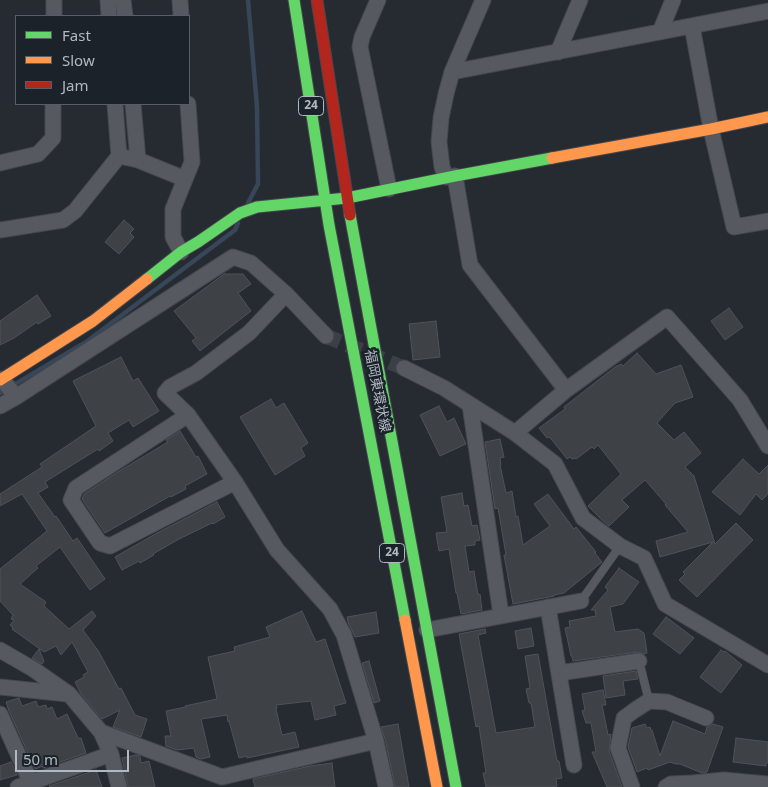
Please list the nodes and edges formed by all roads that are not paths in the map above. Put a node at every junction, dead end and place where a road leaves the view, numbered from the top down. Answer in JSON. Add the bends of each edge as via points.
{"nodes":[{"id":1,"x":54,"y":0,"type":"edge"},
{"id":2,"x":108,"y":0,"type":"edge"},
{"id":3,"x":123,"y":0,"type":"edge"},
{"id":4,"x":180,"y":0,"type":"edge"},
{"id":5,"x":294,"y":0,"type":"edge"},
{"id":6,"x":317,"y":0,"type":"edge"},
{"id":7,"x":378,"y":0,"type":"edge"},
{"id":8,"x":483,"y":0,"type":"edge"},
{"id":9,"x":580,"y":0,"type":"edge"},
{"id":10,"x":673,"y":0,"type":"edge"},
{"id":11,"x":768,"y":11,"type":"edge"},
{"id":12,"x":54,"y":15,"type":"edge"},
{"id":13,"x":109,"y":15,"type":"edge"},
{"id":14,"x":125,"y":15,"type":"edge"},
{"id":15,"x":182,"y":15,"type":"edge"},
{"id":16,"x":692,"y":26,"type":"junction"},
{"id":17,"x":660,"y":32,"type":"junction"},
{"id":18,"x":558,"y":52,"type":"junction"},
{"id":19,"x":452,"y":72,"type":"junction"},
{"id":20,"x":53,"y":105,"type":"edge"},
{"id":21,"x":115,"y":105,"type":"edge"},
{"id":22,"x":133,"y":105,"type":"edge"},
{"id":23,"x":188,"y":105,"type":"edge"},
{"id":24,"x":768,"y":118,"type":"edge"},
{"id":25,"x":712,"y":129,"type":"junction"},
{"id":26,"x":119,"y":156,"type":"junction"},
{"id":27,"x":138,"y":160,"type":"junction"},
{"id":28,"x":0,"y":163,"type":"edge"},
{"id":29,"x":450,"y":176,"type":"junction"},
{"id":30,"x":185,"y":179,"type":"junction"},
{"id":31,"x":389,"y":189,"type":"junction"},
{"id":32,"x":347,"y":198,"type":"junction"},
{"id":33,"x":325,"y":200,"type":"junction"},
{"id":34,"x":768,"y":221,"type":"edge"},
{"id":35,"x":0,"y":230,"type":"edge"},
{"id":36,"x":181,"y":252,"type":"junction"},
{"id":37,"x":286,"y":294,"type":"junction"},
{"id":38,"x":326,"y":336,"type":"tunnel mouth"},
{"id":39,"x":404,"y":368,"type":"tunnel mouth"},
{"id":40,"x":1,"y":380,"type":"edge"},
{"id":41,"x":566,"y":390,"type":"junction"},
{"id":42,"x":16,"y":398,"type":"junction"},
{"id":43,"x":470,"y":405,"type":"junction"},
{"id":44,"x":0,"y":406,"type":"edge"},
{"id":45,"x":188,"y":415,"type":"junction"},
{"id":46,"x":515,"y":433,"type":"junction"},
{"id":47,"x":768,"y":446,"type":"edge"},
{"id":48,"x":235,"y":482,"type":"junction"},
{"id":49,"x":620,"y":546,"type":"junction"},
{"id":50,"x":581,"y":600,"type":"joint"},
{"id":51,"x":548,"y":607,"type":"junction"},
{"id":52,"x":501,"y":615,"type":"junction"},
{"id":53,"x":427,"y":630,"type":"junction"},
{"id":54,"x":0,"y":650,"type":"edge"},
{"id":55,"x":638,"y":661,"type":"joint"},
{"id":56,"x":768,"y":666,"type":"edge"},
{"id":57,"x":559,"y":673,"type":"junction"},
{"id":58,"x":0,"y":687,"type":"edge"},
{"id":59,"x":69,"y":694,"type":"junction"},
{"id":60,"x":649,"y":701,"type":"junction"},
{"id":61,"x":0,"y":714,"type":"edge"},
{"id":62,"x":706,"y":718,"type":"dead end"},
{"id":63,"x":101,"y":732,"type":"junction"},
{"id":64,"x":376,"y":741,"type":"junction"},
{"id":65,"x":111,"y":754,"type":"junction"},
{"id":66,"x":574,"y":765,"type":"dead end"},
{"id":67,"x":223,"y":782,"type":"edge"},
{"id":68,"x":768,"y":784,"type":"edge"},
{"id":69,"x":25,"y":785,"type":"edge"},
{"id":70,"x":693,"y":785,"type":"edge"},
{"id":71,"x":119,"y":787,"type":"edge"},
{"id":72,"x":386,"y":787,"type":"edge"},
{"id":73,"x":437,"y":787,"type":"edge"},
{"id":74,"x":456,"y":787,"type":"edge"},
{"id":75,"x":632,"y":787,"type":"edge"},
{"id":76,"x":666,"y":787,"type":"edge"}],
"edges":[{"from":1,"to":12,"type":"street"},
{"from":2,"to":13,"type":"street"},
{"from":3,"to":14,"type":"street"},
{"from":4,"to":15,"type":"street"},
{"from":5,"to":33,"type":"main road","name":"福岡東環状線","number":"24"},
{"from":6,"to":32,"type":"main road","name":"福岡東環状線","number":"24"},
{"from":7,"to":31,"type":"street","via":[[360,47]]},
{"from":8,"to":19,"type":"street"},
{"from":9,"to":18,"type":"street"},
{"from":10,"to":17,"type":"street"},
{"from":11,"to":16,"type":"street"},
{"from":16,"to":17,"type":"street"},
{"from":16,"to":25,"type":"street"},
{"from":17,"to":18,"type":"street"},
{"from":18,"to":19,"type":"street"},
{"from":19,"to":29,"type":"street","via":[[441,118],[440,142],[442,167]]},
{"from":20,"to":28,"type":"street","via":[[52,138],[38,154]]},
{"from":21,"to":26,"type":"street"},
{"from":22,"to":27,"type":"street"},
{"from":23,"to":30,"type":"street","via":[[192,162]]},
{"from":24,"to":25,"type":"main road"},
{"from":25,"to":29,"type":"main road"},
{"from":25,"to":34,"type":"street","via":[[734,227]]},
{"from":26,"to":27,"type":"street"},
{"from":26,"to":35,"type":"street","via":[[75,211],[63,220]]},
{"from":27,"to":30,"type":"street"},
{"from":29,"to":31,"type":"main road"},
{"from":29,"to":41,"type":"street","via":[[470,264]]},
{"from":30,"to":36,"type":"street","via":[[173,209],[173,237]]},
{"from":31,"to":32,"type":"main road"},
{"from":32,"to":33,"type":"main road"},
{"from":32,"to":53,"type":"main road","name":"福岡東環状線","number":"24"},
{"from":33,"to":36,"type":"main road","via":[[257,207],[240,213]]},
{"from":33,"to":73,"type":"main road","name":"福岡東環状線","number":"24"},
{"from":36,"to":40,"type":"main road","via":[[93,321]]},
{"from":37,"to":38,"type":"street"},
{"from":37,"to":42,"type":"street","via":[[251,263],[233,257]]},
{"from":37,"to":45,"type":"street","via":[[249,333],[165,393]]},
{"from":39,"to":43,"type":"street"},
{"from":40,"to":42,"type":"street"},
{"from":41,"to":46,"type":"street"},
{"from":41,"to":47,"type":"street","via":[[666,317],[740,400]]},
{"from":42,"to":44,"type":"street"},
{"from":43,"to":46,"type":"street"},
{"from":43,"to":52,"type":"street"},
{"from":45,"to":48,"type":"street"},
{"from":45,"to":48,"type":"street","via":[[76,488],[71,500],[95,536],[100,543],[110,546]]},
{"from":46,"to":49,"type":"street","via":[[555,464],[583,518]]},
{"from":48,"to":64,"type":"street","via":[[277,550],[330,609],[344,635]]},
{"from":49,"to":50,"type":"lane"},
{"from":49,"to":56,"type":"street","via":[[644,558],[665,604]]},
{"from":50,"to":51,"type":"street"},
{"from":51,"to":52,"type":"street"},
{"from":51,"to":57,"type":"street"},
{"from":52,"to":53,"type":"street"},
{"from":53,"to":74,"type":"main road","name":"福岡東環状線","number":"24"},
{"from":54,"to":59,"type":"street"},
{"from":55,"to":57,"type":"street"},
{"from":55,"to":60,"type":"lane"},
{"from":57,"to":66,"type":"street"},
{"from":58,"to":59,"type":"street"},
{"from":59,"to":63,"type":"street"},
{"from":60,"to":62,"type":"street","via":[[667,702]]},
{"from":60,"to":75,"type":"street","via":[[624,718],[618,748]]},
{"from":61,"to":69,"type":"street"},
{"from":63,"to":65,"type":"street"},
{"from":63,"to":67,"type":"street"},
{"from":64,"to":67,"type":"street"},
{"from":64,"to":72,"type":"street"},
{"from":65,"to":69,"type":"street"},
{"from":65,"to":71,"type":"street"},
{"from":68,"to":70,"type":"street","via":[[724,780]]},
{"from":70,"to":76,"type":"street","via":[[671,784]]}]}
